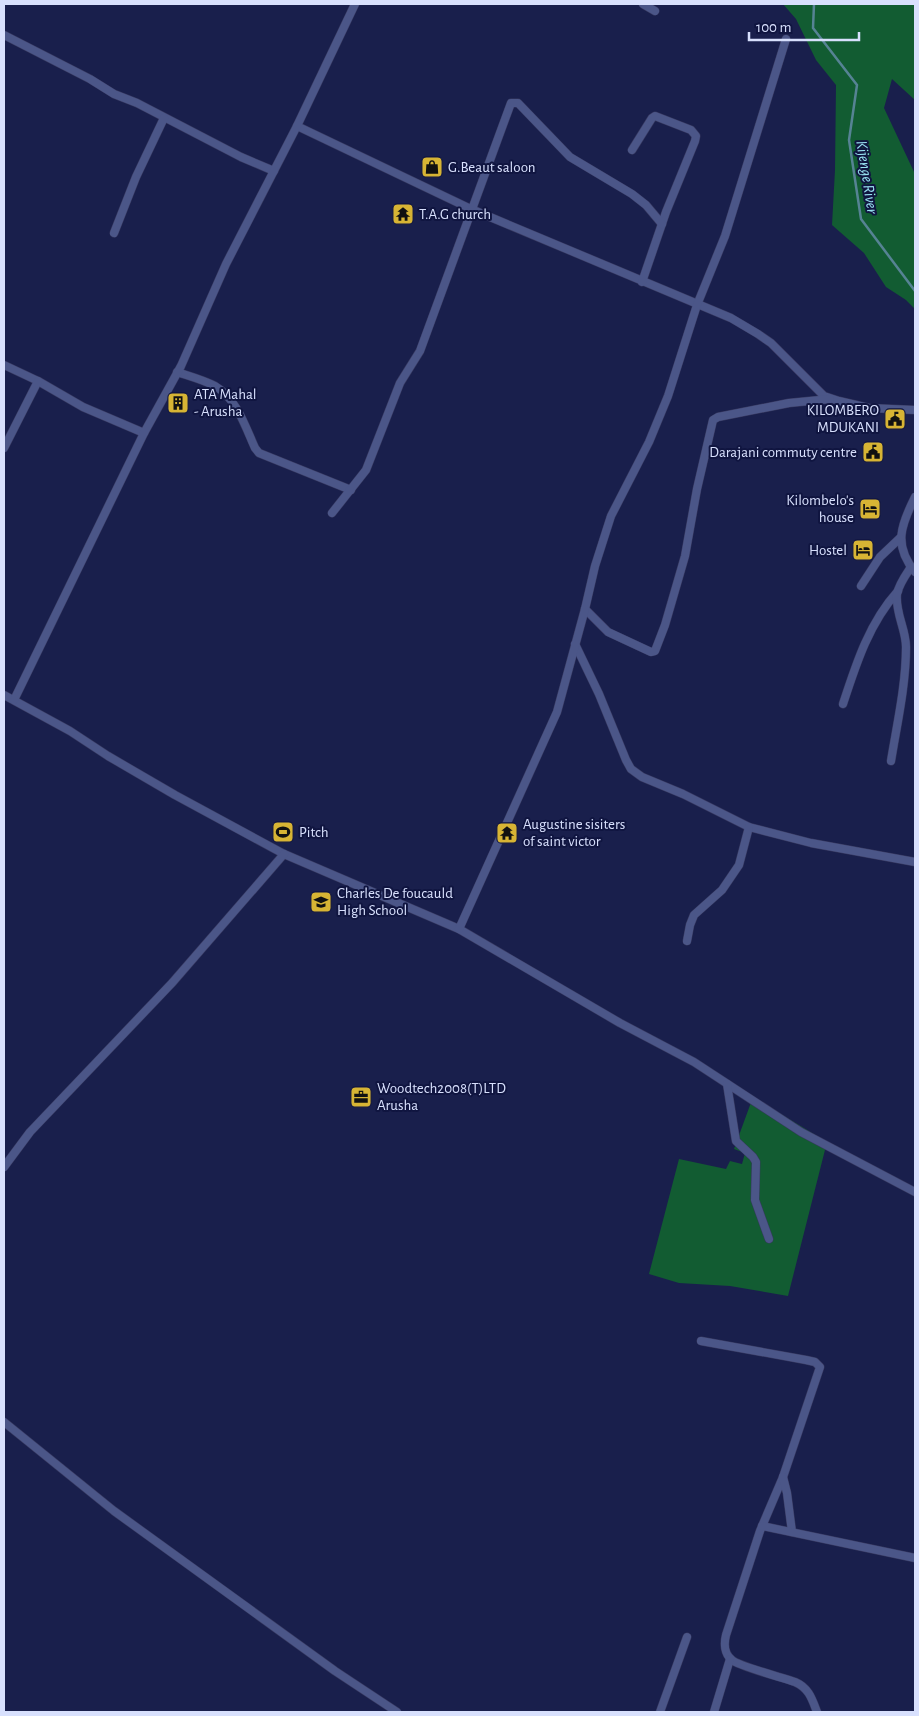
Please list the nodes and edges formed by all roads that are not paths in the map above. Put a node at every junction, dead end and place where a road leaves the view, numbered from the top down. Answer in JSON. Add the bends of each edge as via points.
{"nodes":[{"id":1,"x":355,"y":4,"type":"edge"},
{"id":2,"x":643,"y":4,"type":"edge"},
{"id":3,"x":655,"y":11,"type":"dead end"},
{"id":4,"x":4,"y":36,"type":"edge"},
{"id":5,"x":786,"y":39,"type":"dead end"},
{"id":6,"x":164,"y":118,"type":"junction"},
{"id":7,"x":297,"y":126,"type":"junction"},
{"id":8,"x":632,"y":150,"type":"dead end"},
{"id":9,"x":274,"y":171,"type":"junction"},
{"id":10,"x":471,"y":209,"type":"junction"},
{"id":11,"x":662,"y":224,"type":"junction"},
{"id":12,"x":114,"y":233,"type":"dead end"},
{"id":13,"x":642,"y":282,"type":"junction"},
{"id":14,"x":697,"y":305,"type":"junction"},
{"id":15,"x":4,"y":365,"type":"edge"},
{"id":16,"x":177,"y":372,"type":"junction"},
{"id":17,"x":38,"y":381,"type":"junction"},
{"id":18,"x":830,"y":399,"type":"junction"},
{"id":19,"x":915,"y":410,"type":"edge"},
{"id":20,"x":144,"y":433,"type":"junction"},
{"id":21,"x":4,"y":448,"type":"edge"},
{"id":22,"x":351,"y":490,"type":"junction"},
{"id":23,"x":915,"y":497,"type":"edge"},
{"id":24,"x":332,"y":512,"type":"dead end"},
{"id":25,"x":900,"y":538,"type":"junction"},
{"id":26,"x":913,"y":570,"type":"edge"},
{"id":27,"x":861,"y":586,"type":"dead end"},
{"id":28,"x":898,"y":591,"type":"junction"},
{"id":29,"x":585,"y":609,"type":"junction"},
{"id":30,"x":575,"y":644,"type":"junction"},
{"id":31,"x":7,"y":699,"type":"edge"},
{"id":32,"x":843,"y":704,"type":"dead end"},
{"id":33,"x":891,"y":762,"type":"dead end"},
{"id":34,"x":749,"y":827,"type":"junction"},
{"id":35,"x":284,"y":854,"type":"junction"},
{"id":36,"x":915,"y":862,"type":"edge"},
{"id":37,"x":459,"y":929,"type":"junction"},
{"id":38,"x":687,"y":941,"type":"dead end"},
{"id":39,"x":727,"y":1084,"type":"junction"},
{"id":40,"x":4,"y":1167,"type":"edge"},
{"id":41,"x":915,"y":1192,"type":"edge"},
{"id":42,"x":769,"y":1239,"type":"dead end"},
{"id":43,"x":701,"y":1341,"type":"dead end"},
{"id":44,"x":4,"y":1422,"type":"edge"},
{"id":45,"x":783,"y":1477,"type":"junction"},
{"id":46,"x":762,"y":1526,"type":"junction"},
{"id":47,"x":792,"y":1532,"type":"junction"},
{"id":48,"x":915,"y":1558,"type":"edge"},
{"id":49,"x":687,"y":1637,"type":"dead end"},
{"id":50,"x":730,"y":1659,"type":"junction"},
{"id":51,"x":397,"y":1712,"type":"edge"},
{"id":52,"x":660,"y":1712,"type":"edge"},
{"id":53,"x":714,"y":1712,"type":"edge"},
{"id":54,"x":817,"y":1712,"type":"edge"}],
"edges":[{"from":1,"to":7,"type":"street"},
{"from":2,"to":3,"type":"street"},
{"from":4,"to":6,"type":"street"},
{"from":5,"to":14,"type":"street","via":[[725,236]]},
{"from":6,"to":9,"type":"street"},
{"from":6,"to":12,"type":"street"},
{"from":7,"to":9,"type":"street"},
{"from":7,"to":10,"type":"street"},
{"from":8,"to":11,"type":"street","via":[[655,116],[694,133],[695,141]]},
{"from":9,"to":16,"type":"street","via":[[226,264]]},
{"from":10,"to":11,"type":"street","via":[[509,104],[514,102],[570,157],[632,194]]},
{"from":10,"to":13,"type":"street"},
{"from":10,"to":22,"type":"street","via":[[420,351],[400,383],[366,470]]},
{"from":11,"to":13,"type":"street"},
{"from":13,"to":14,"type":"street"},
{"from":14,"to":18,"type":"street","via":[[731,318],[765,338]]},
{"from":14,"to":29,"type":"street","via":[[657,424],[611,516]]},
{"from":15,"to":17,"type":"street"},
{"from":16,"to":20,"type":"street"},
{"from":16,"to":22,"type":"street","via":[[213,385],[229,397],[259,452]]},
{"from":17,"to":20,"type":"street","via":[[83,407]]},
{"from":17,"to":21,"type":"street"},
{"from":18,"to":19,"type":"street","via":[[870,408]]},
{"from":18,"to":29,"type":"street","via":[[785,404],[713,420],[696,489],[685,556],[655,651],[608,632]]},
{"from":20,"to":31,"type":"street"},
{"from":22,"to":24,"type":"street"},
{"from":23,"to":25,"type":"street"},
{"from":25,"to":26,"type":"street"},
{"from":25,"to":27,"type":"street","via":[[880,557]]},
{"from":26,"to":28,"type":"street","via":[[902,580]]},
{"from":28,"to":32,"type":"street","via":[[869,636]]},
{"from":28,"to":33,"type":"street","via":[[906,645]]},
{"from":29,"to":30,"type":"street"},
{"from":30,"to":34,"type":"street","via":[[631,769]]},
{"from":30,"to":37,"type":"street","via":[[551,727]]},
{"from":31,"to":35,"type":"street","via":[[70,731],[166,790]]},
{"from":34,"to":36,"type":"street","via":[[811,843]]},
{"from":34,"to":38,"type":"street","via":[[739,865],[722,890],[694,915]]},
{"from":35,"to":37,"type":"street"},
{"from":35,"to":40,"type":"street","via":[[172,983],[30,1132]]},
{"from":37,"to":39,"type":"street","via":[[620,1024],[694,1062]]},
{"from":39,"to":41,"type":"street","via":[[801,1132]]},
{"from":39,"to":42,"type":"street","via":[[736,1142],[756,1162],[755,1200]]},
{"from":43,"to":45,"type":"street","via":[[806,1360],[820,1367]]},
{"from":44,"to":51,"type":"street","via":[[114,1511]]},
{"from":45,"to":46,"type":"street"},
{"from":45,"to":47,"type":"street"},
{"from":46,"to":47,"type":"street"},
{"from":46,"to":50,"type":"street","via":[[726,1635],[725,1646]]},
{"from":47,"to":48,"type":"street"},
{"from":49,"to":52,"type":"street"},
{"from":50,"to":53,"type":"street"},
{"from":50,"to":54,"type":"street","via":[[804,1686]]}]}
